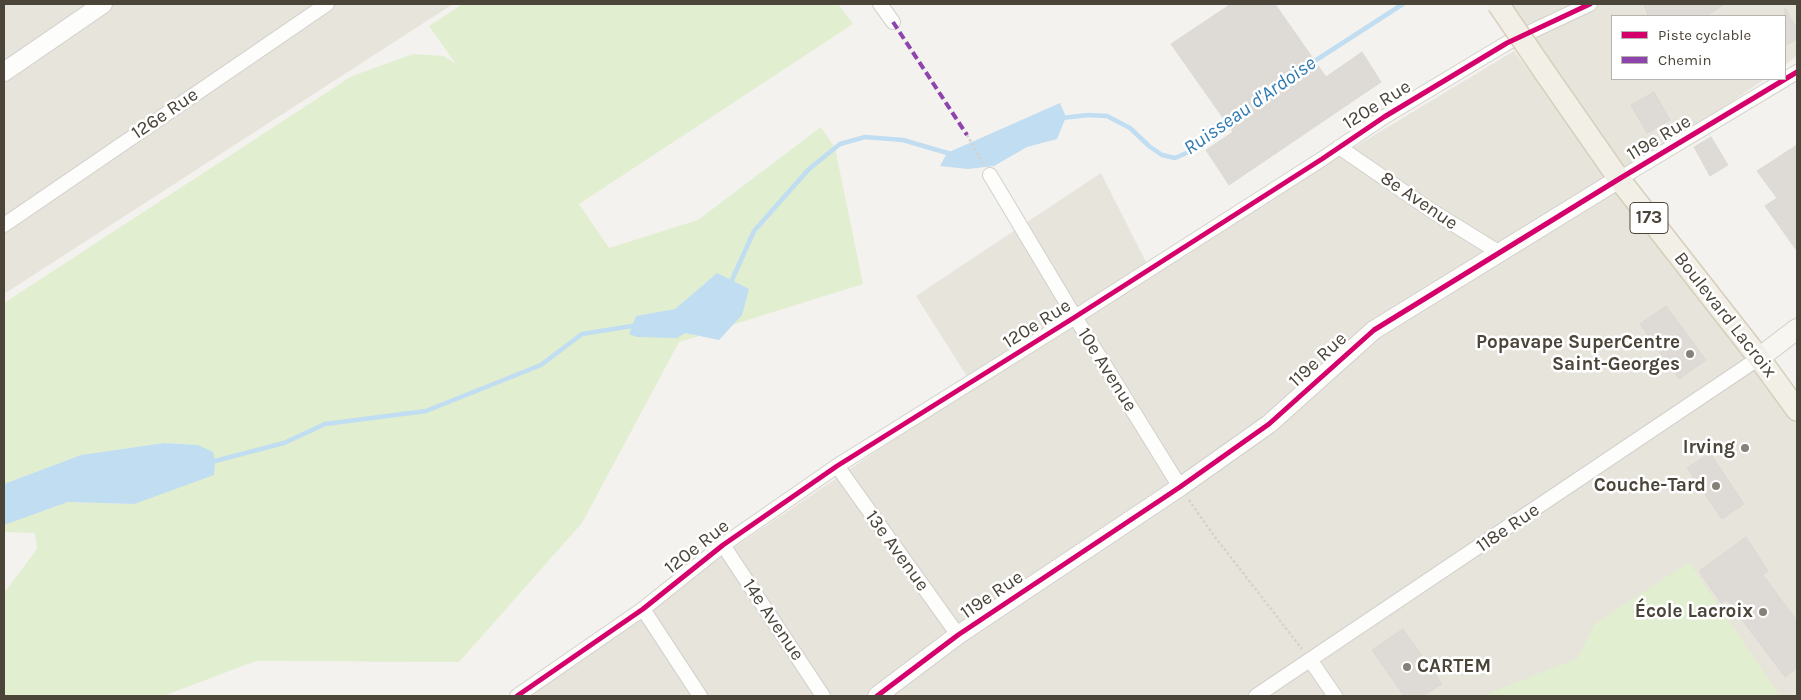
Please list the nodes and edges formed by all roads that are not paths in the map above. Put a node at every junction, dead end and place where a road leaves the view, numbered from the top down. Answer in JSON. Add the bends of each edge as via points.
{"nodes":[{"id":1,"x":103,"y":4,"type":"edge"},
{"id":2,"x":327,"y":4,"type":"edge"},
{"id":3,"x":880,"y":4,"type":"edge"},
{"id":4,"x":1498,"y":4,"type":"edge"},
{"id":5,"x":1590,"y":4,"type":"edge"},
{"id":6,"x":893,"y":22,"type":"dead end"},
{"id":7,"x":4,"y":72,"type":"edge"},
{"id":8,"x":1797,"y":72,"type":"edge"},
{"id":9,"x":1786,"y":79,"type":"edge"},
{"id":10,"x":1784,"y":80,"type":"edge"},
{"id":11,"x":1339,"y":147,"type":"junction"},
{"id":12,"x":990,"y":175,"type":"road end"},
{"id":13,"x":1619,"y":179,"type":"junction"},
{"id":14,"x":4,"y":225,"type":"edge"},
{"id":15,"x":1500,"y":253,"type":"junction"},
{"id":16,"x":1075,"y":318,"type":"junction"},
{"id":17,"x":1797,"y":329,"type":"edge"},
{"id":18,"x":1759,"y":358,"type":"junction"},
{"id":19,"x":1797,"y":410,"type":"edge"},
{"id":20,"x":837,"y":466,"type":"junction"},
{"id":21,"x":1180,"y":487,"type":"junction"},
{"id":22,"x":723,"y":545,"type":"junction"},
{"id":23,"x":643,"y":608,"type":"junction"},
{"id":24,"x":958,"y":635,"type":"junction"},
{"id":25,"x":1310,"y":660,"type":"junction"},
{"id":26,"x":523,"y":694,"type":"edge"},
{"id":27,"x":700,"y":696,"type":"edge"},
{"id":28,"x":823,"y":696,"type":"edge"},
{"id":29,"x":877,"y":696,"type":"edge"},
{"id":30,"x":1256,"y":696,"type":"edge"},
{"id":31,"x":1335,"y":696,"type":"edge"}],
"edges":[{"from":1,"to":7,"type":"street"},
{"from":2,"to":14,"type":"street","name":"126e Rue"},
{"from":3,"to":6,"type":"street"},
{"from":4,"to":13,"type":"main road","name":"Boulevard Lacroix","number":"173","bridge":true},
{"from":5,"to":11,"type":"street","name":"120e Rue","via":[[1507,43]]},
{"from":8,"to":9,"type":"street","name":"119e Rue"},
{"from":10,"to":13,"type":"street","name":"119e Rue"},
{"from":11,"to":15,"type":"street","name":"8e Avenue"},
{"from":11,"to":16,"type":"street","name":"120e Rue"},
{"from":12,"to":16,"type":"street","name":"10e Avenue"},
{"from":13,"to":15,"type":"street","name":"119e Rue"},
{"from":13,"to":18,"type":"main road","name":"Boulevard Lacroix","number":"173"},
{"from":15,"to":21,"type":"street","name":"119e Rue","via":[[1374,330],[1269,424]]},
{"from":16,"to":20,"type":"street","name":"120e Rue"},
{"from":16,"to":21,"type":"street","name":"10e Avenue"},
{"from":17,"to":18,"type":"main road"},
{"from":18,"to":19,"type":"main road","name":"Boulevard Lacroix","number":"173"},
{"from":18,"to":25,"type":"street","name":"118e Rue"},
{"from":20,"to":22,"type":"street","name":"120e Rue"},
{"from":20,"to":24,"type":"street","name":"13e Avenue"},
{"from":21,"to":24,"type":"street","name":"119e Rue"},
{"from":22,"to":23,"type":"street","name":"120e Rue"},
{"from":22,"to":28,"type":"street","name":"14e Avenue"},
{"from":23,"to":26,"type":"street","name":"120e Rue"},
{"from":23,"to":27,"type":"street"},
{"from":24,"to":29,"type":"street","name":"119e Rue"},
{"from":25,"to":30,"type":"street","name":"118e Rue"},
{"from":25,"to":31,"type":"street"}]}
